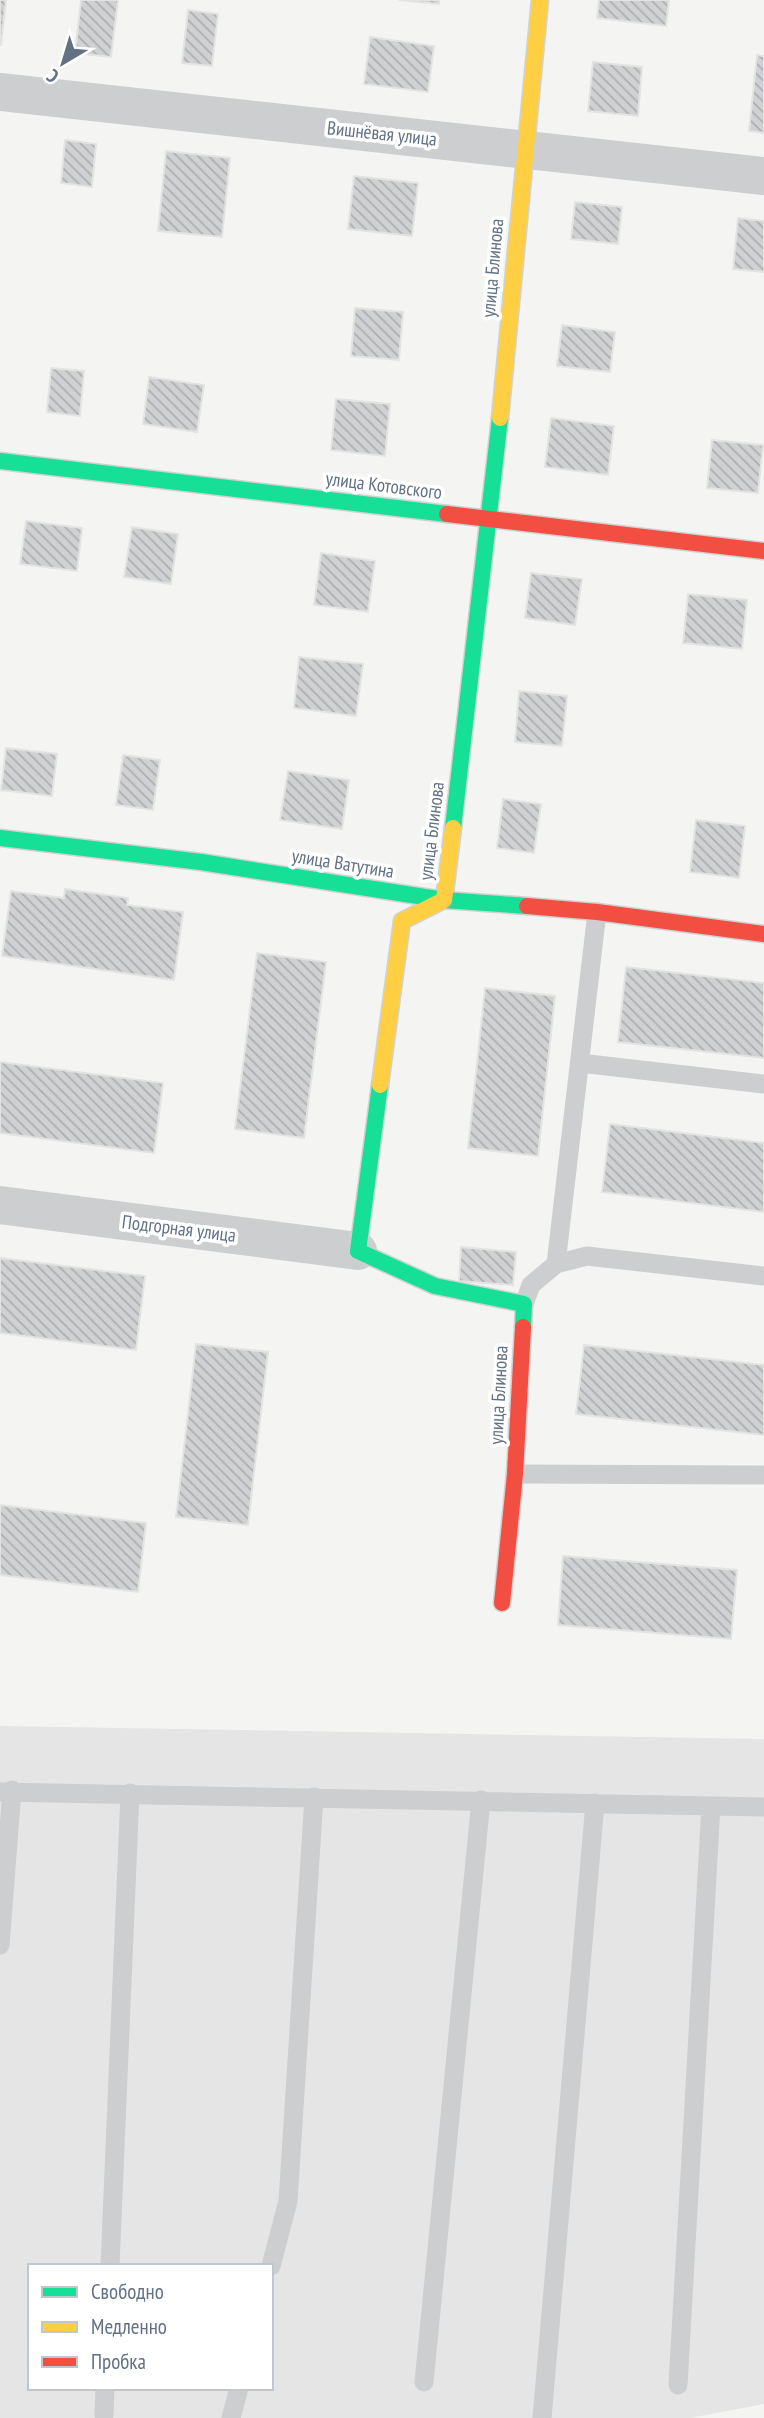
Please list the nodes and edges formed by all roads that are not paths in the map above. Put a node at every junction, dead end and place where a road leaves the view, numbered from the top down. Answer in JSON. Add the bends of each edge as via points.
{"nodes":[{"id":1,"x":540,"y":0,"type":"edge"},
{"id":2,"x":0,"y":92,"type":"edge"},
{"id":3,"x":524,"y":149,"type":"junction"},
{"id":4,"x":764,"y":176,"type":"edge"},
{"id":5,"x":0,"y":461,"type":"edge"},
{"id":6,"x":490,"y":519,"type":"junction"},
{"id":7,"x":764,"y":551,"type":"edge"},
{"id":8,"x":0,"y":838,"type":"edge"},
{"id":9,"x":444,"y":900,"type":"junction"},
{"id":10,"x":597,"y":912,"type":"junction"},
{"id":11,"x":764,"y":934,"type":"edge"},
{"id":12,"x":580,"y":1063,"type":"junction"},
{"id":13,"x":764,"y":1084,"type":"edge"},
{"id":14,"x":0,"y":1205,"type":"edge"},
{"id":15,"x":358,"y":1251,"type":"junction"},
{"id":16,"x":556,"y":1264,"type":"junction"},
{"id":17,"x":764,"y":1276,"type":"edge"},
{"id":18,"x":524,"y":1304,"type":"junction"},
{"id":19,"x":515,"y":1474,"type":"junction"},
{"id":20,"x":764,"y":1475,"type":"edge"},
{"id":21,"x":502,"y":1603,"type":"dead end"},
{"id":22,"x":6,"y":1791,"type":"edge"},
{"id":23,"x":131,"y":1793,"type":"junction"},
{"id":24,"x":314,"y":1797,"type":"junction"},
{"id":25,"x":481,"y":1800,"type":"junction"},
{"id":26,"x":595,"y":1803,"type":"junction"},
{"id":27,"x":711,"y":1806,"type":"junction"},
{"id":28,"x":764,"y":1807,"type":"edge"},
{"id":29,"x":0,"y":1945,"type":"edge"},
{"id":30,"x":110,"y":2264,"type":"edge"},
{"id":31,"x":272,"y":2264,"type":"edge"},
{"id":32,"x":424,"y":2382,"type":"dead end"},
{"id":33,"x":678,"y":2385,"type":"dead end"},
{"id":34,"x":105,"y":2390,"type":"edge"},
{"id":35,"x":238,"y":2390,"type":"edge"},
{"id":36,"x":104,"y":2416,"type":"dead end"},
{"id":37,"x":231,"y":2418,"type":"edge"},
{"id":38,"x":542,"y":2418,"type":"edge"}],
"edges":[{"from":1,"to":3,"type":"street","name":"улица Блинова"},
{"from":2,"to":3,"type":"street","name":"Вишнёвая улица"},
{"from":3,"to":4,"type":"street","name":"Вишнёвая улица"},
{"from":3,"to":6,"type":"street","name":"улица Блинова"},
{"from":5,"to":6,"type":"street","name":"улица Котовского"},
{"from":6,"to":7,"type":"street","name":"улица Котовского"},
{"from":6,"to":9,"type":"street","name":"улица Блинова"},
{"from":8,"to":9,"type":"street","name":"улица Ватутина","via":[[201,862]]},
{"from":9,"to":10,"type":"street","name":"улица Ватутина"},
{"from":9,"to":15,"type":"street","name":"улица Блинова","via":[[402,921]]},
{"from":10,"to":11,"type":"street","name":"улица Ватутина"},
{"from":10,"to":12,"type":"lane"},
{"from":12,"to":13,"type":"lane"},
{"from":12,"to":16,"type":"lane"},
{"from":14,"to":15,"type":"street","name":"Подгорная улица"},
{"from":15,"to":18,"type":"street","via":[[435,1286]]},
{"from":16,"to":17,"type":"lane","via":[[587,1256]]},
{"from":16,"to":18,"type":"lane","via":[[531,1285]]},
{"from":18,"to":19,"type":"street","name":"улица Блинова"},
{"from":19,"to":20,"type":"lane"},
{"from":19,"to":21,"type":"street","name":"улица Блинова"},
{"from":22,"to":23,"type":"lane"},
{"from":22,"to":29,"type":"lane"},
{"from":23,"to":24,"type":"lane"},
{"from":23,"to":30,"type":"lane"},
{"from":24,"to":25,"type":"lane"},
{"from":24,"to":31,"type":"lane","via":[[288,2201]]},
{"from":25,"to":26,"type":"lane"},
{"from":25,"to":32,"type":"lane"},
{"from":26,"to":27,"type":"lane"},
{"from":26,"to":38,"type":"lane"},
{"from":27,"to":28,"type":"lane"},
{"from":27,"to":33,"type":"lane"},
{"from":34,"to":36,"type":"lane"},
{"from":35,"to":37,"type":"lane"}]}
